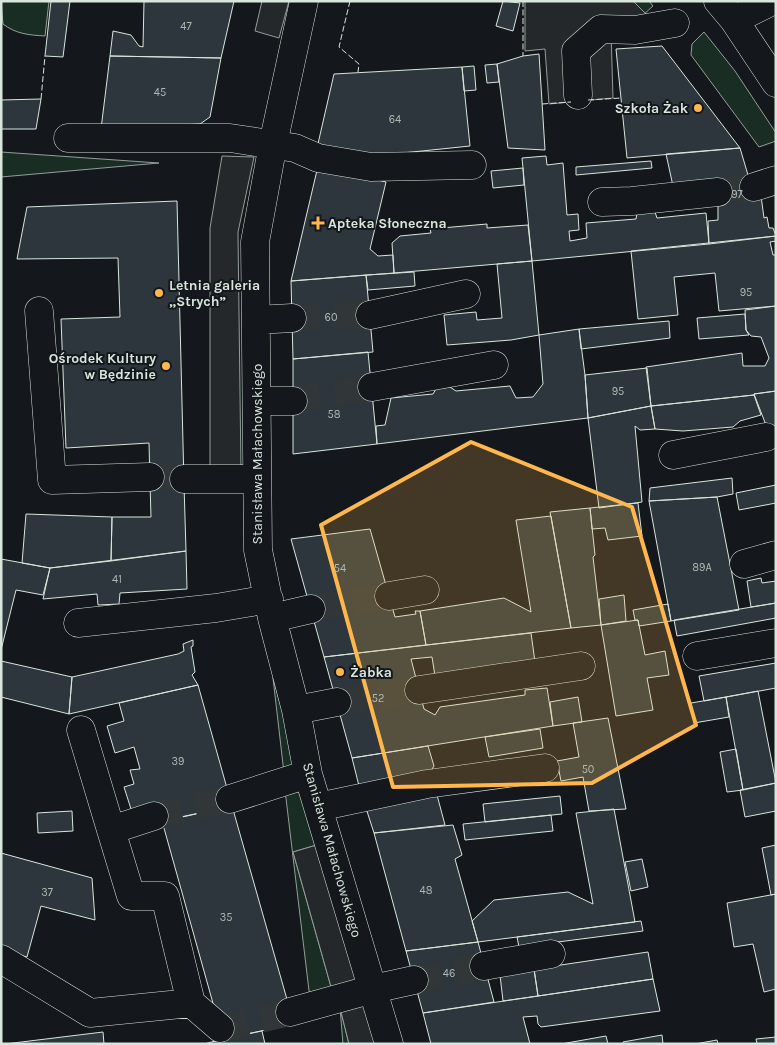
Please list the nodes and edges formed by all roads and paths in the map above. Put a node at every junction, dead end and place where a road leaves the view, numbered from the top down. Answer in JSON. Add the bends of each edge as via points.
{"nodes":[{"id":1,"x":304,"y":1,"type":"edge"},
{"id":2,"x":772,"y":1,"type":"edge"},
{"id":3,"x":726,"y":11,"type":"edge"},
{"id":4,"x":675,"y":23,"type":"dead end"},
{"id":5,"x":768,"y":55,"type":"edge"},
{"id":6,"x":776,"y":83,"type":"edge"},
{"id":7,"x":578,"y":95,"type":"dead end"},
{"id":8,"x":68,"y":138,"type":"dead end"},
{"id":9,"x":272,"y":144,"type":"junction"},
{"id":10,"x":472,"y":165,"type":"dead end"},
{"id":11,"x":718,"y":192,"type":"tunnel mouth"},
{"id":12,"x":602,"y":202,"type":"dead end"},
{"id":13,"x":466,"y":294,"type":"dead end"},
{"id":14,"x":39,"y":311,"type":"dead end"},
{"id":15,"x":370,"y":315,"type":"tunnel mouth"},
{"id":16,"x":292,"y":318,"type":"tunnel mouth"},
{"id":17,"x":256,"y":320,"type":"junction"},
{"id":18,"x":494,"y":365,"type":"dead end"},
{"id":19,"x":372,"y":387,"type":"tunnel mouth"},
{"id":20,"x":257,"y":401,"type":"junction"},
{"id":21,"x":293,"y":401,"type":"tunnel mouth"},
{"id":22,"x":766,"y":437,"type":"dead end"},
{"id":23,"x":673,"y":455,"type":"dead end"},
{"id":24,"x":150,"y":478,"type":"tunnel mouth"},
{"id":25,"x":184,"y":479,"type":"tunnel mouth"},
{"id":26,"x":257,"y":479,"type":"junction"},
{"id":27,"x":776,"y":555,"type":"edge"},
{"id":28,"x":744,"y":564,"type":"dead end"},
{"id":29,"x":425,"y":590,"type":"dead end"},
{"id":30,"x":389,"y":596,"type":"tunnel mouth"},
{"id":31,"x":271,"y":609,"type":"junction"},
{"id":32,"x":311,"y":609,"type":"tunnel mouth"},
{"id":33,"x":78,"y":623,"type":"dead end"},
{"id":34,"x":776,"y":643,"type":"edge"},
{"id":35,"x":697,"y":656,"type":"dead end"},
{"id":36,"x":581,"y":666,"type":"dead end"},
{"id":37,"x":418,"y":690,"type":"tunnel mouth"},
{"id":38,"x":336,"y":702,"type":"tunnel mouth"},
{"id":39,"x":296,"y":710,"type":"junction"},
{"id":40,"x":80,"y":730,"type":"dead end"},
{"id":41,"x":545,"y":768,"type":"dead end"},
{"id":42,"x":308,"y":774,"type":"junction"},
{"id":43,"x":230,"y":798,"type":"tunnel mouth"},
{"id":44,"x":318,"y":807,"type":"junction"},
{"id":45,"x":154,"y":816,"type":"tunnel mouth"},
{"id":46,"x":110,"y":830,"type":"junction"},
{"id":47,"x":551,"y":954,"type":"dead end"},
{"id":48,"x":1,"y":959,"type":"edge"},
{"id":49,"x":484,"y":966,"type":"tunnel mouth"},
{"id":50,"x":414,"y":980,"type":"tunnel mouth"},
{"id":51,"x":373,"y":989,"type":"junction"},
{"id":52,"x":191,"y":1003,"type":"junction"},
{"id":53,"x":290,"y":1012,"type":"tunnel mouth"},
{"id":54,"x":220,"y":1028,"type":"dead end"},
{"id":55,"x":389,"y":1044,"type":"edge"}],
"edges":[{"from":1,"to":9,"type":"street","name":"Stanisława Małachowskiego"},
{"from":2,"to":3,"type":"street"},
{"from":3,"to":5,"type":"street"},
{"from":4,"to":7,"type":"street","via":[[635,30],[601,29],[576,51]]},
{"from":5,"to":6,"type":"street"},
{"from":8,"to":9,"type":"street","via":[[230,138]]},
{"from":9,"to":10,"type":"street","via":[[295,148],[318,158],[371,167]]},
{"from":9,"to":17,"type":"street","name":"Stanisława Małachowskiego","via":[[255,242]]},
{"from":11,"to":12,"type":"street"},
{"from":13,"to":15,"type":"street"},
{"from":14,"to":24,"type":"street","via":[[52,480]]},
{"from":16,"to":17,"type":"street"},
{"from":17,"to":20,"type":"street","name":"Stanisława Małachowskiego"},
{"from":18,"to":19,"type":"street"},
{"from":20,"to":21,"type":"street"},
{"from":20,"to":26,"type":"street","name":"Stanisława Małachowskiego"},
{"from":22,"to":23,"type":"street"},
{"from":25,"to":26,"type":"street"},
{"from":26,"to":31,"type":"street","name":"Stanisława Małachowskiego","via":[[258,550]]},
{"from":27,"to":28,"type":"street"},
{"from":29,"to":30,"type":"street"},
{"from":31,"to":32,"type":"street"},
{"from":31,"to":33,"type":"street","via":[[216,608]]},
{"from":31,"to":39,"type":"street","name":"Stanisława Małachowskiego"},
{"from":34,"to":35,"type":"street"},
{"from":36,"to":37,"type":"street"},
{"from":38,"to":39,"type":"street"},
{"from":39,"to":42,"type":"street","name":"Stanisława Małachowskiego"},
{"from":40,"to":46,"type":"street"},
{"from":41,"to":44,"type":"street","via":[[427,784]]},
{"from":42,"to":43,"type":"street"},
{"from":42,"to":44,"type":"street","name":"Stanisława Małachowskiego"},
{"from":44,"to":51,"type":"street","name":"Stanisława Małachowskiego"},
{"from":45,"to":46,"type":"street"},
{"from":46,"to":52,"type":"street","via":[[131,896],[165,896]]},
{"from":47,"to":49,"type":"street"},
{"from":48,"to":52,"type":"street","via":[[90,1012]]},
{"from":50,"to":51,"type":"street"},
{"from":51,"to":53,"type":"street"},
{"from":51,"to":55,"type":"street","name":"Stanisława Małachowskiego"},
{"from":52,"to":54,"type":"street"}]}
